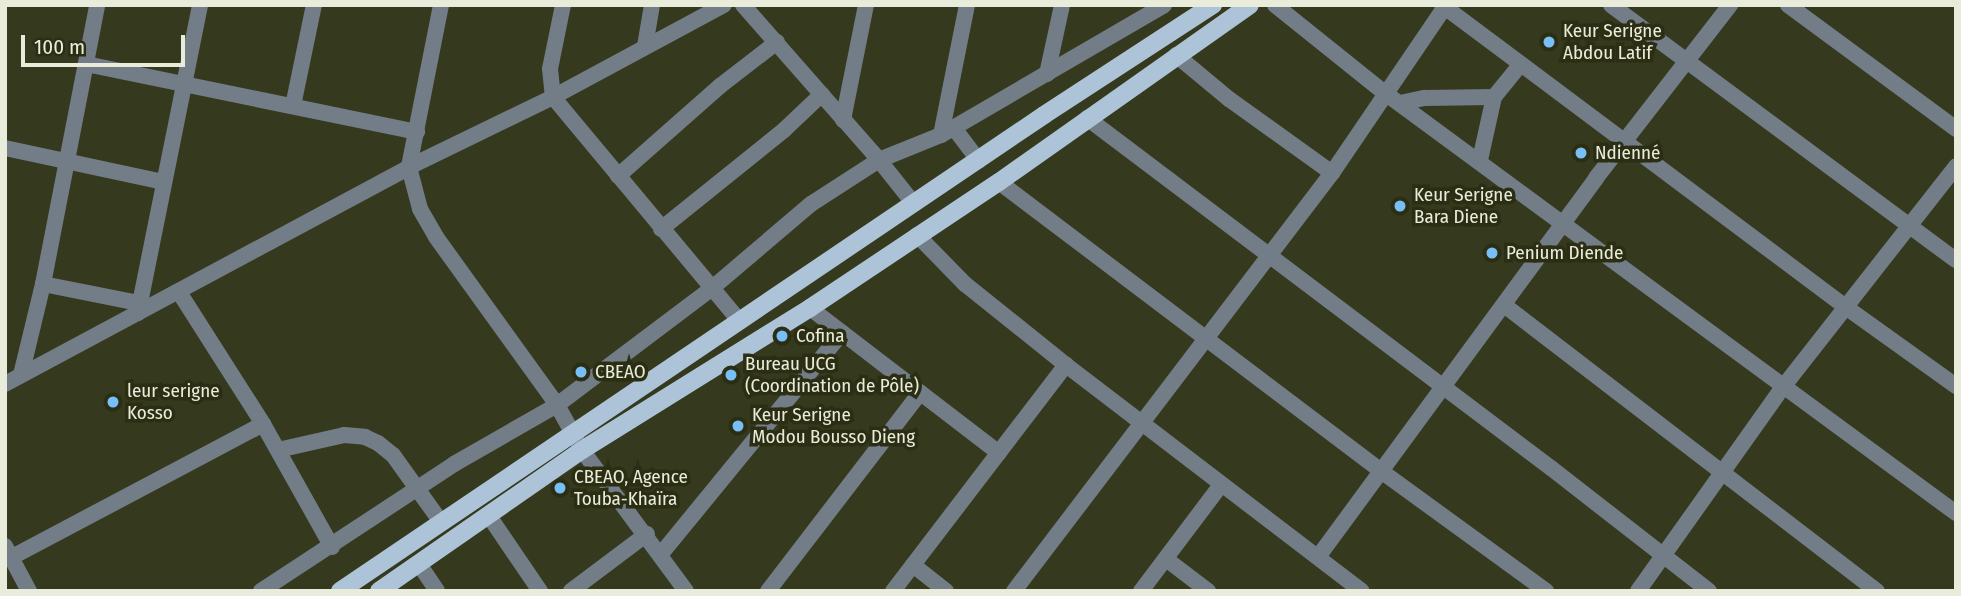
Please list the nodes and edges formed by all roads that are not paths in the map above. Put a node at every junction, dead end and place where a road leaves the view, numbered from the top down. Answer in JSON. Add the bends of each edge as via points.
{"nodes":[{"id":1,"x":97,"y":5,"type":"edge"},
{"id":2,"x":200,"y":5,"type":"edge"},
{"id":3,"x":314,"y":5,"type":"edge"},
{"id":4,"x":441,"y":5,"type":"edge"},
{"id":5,"x":563,"y":5,"type":"edge"},
{"id":6,"x":652,"y":5,"type":"edge"},
{"id":7,"x":724,"y":5,"type":"edge"},
{"id":8,"x":743,"y":5,"type":"edge"},
{"id":9,"x":866,"y":5,"type":"edge"},
{"id":10,"x":967,"y":5,"type":"edge"},
{"id":11,"x":1062,"y":5,"type":"edge"},
{"id":12,"x":1165,"y":5,"type":"edge"},
{"id":13,"x":1213,"y":5,"type":"edge"},
{"id":14,"x":1250,"y":5,"type":"edge"},
{"id":15,"x":1275,"y":5,"type":"edge"},
{"id":16,"x":1611,"y":5,"type":"edge"},
{"id":17,"x":1730,"y":5,"type":"edge"},
{"id":18,"x":1788,"y":5,"type":"edge"},
{"id":19,"x":1444,"y":6,"type":"edge"},
{"id":20,"x":1163,"y":37,"type":"junction"},
{"id":21,"x":777,"y":42,"type":"junction"},
{"id":22,"x":645,"y":46,"type":"junction"},
{"id":23,"x":1176,"y":55,"type":"junction"},
{"id":24,"x":1688,"y":61,"type":"junction"},
{"id":25,"x":86,"y":64,"type":"junction"},
{"id":26,"x":1520,"y":65,"type":"junction"},
{"id":27,"x":1047,"y":74,"type":"junction"},
{"id":28,"x":184,"y":84,"type":"junction"},
{"id":29,"x":1385,"y":93,"type":"junction"},
{"id":30,"x":822,"y":94,"type":"junction"},
{"id":31,"x":554,"y":97,"type":"junction"},
{"id":32,"x":1494,"y":97,"type":"junction"},
{"id":33,"x":1400,"y":103,"type":"junction"},
{"id":34,"x":293,"y":107,"type":"junction"},
{"id":35,"x":1087,"y":118,"type":"junction"},
{"id":36,"x":843,"y":120,"type":"junction"},
{"id":37,"x":1956,"y":129,"type":"edge"},
{"id":38,"x":947,"y":131,"type":"junction"},
{"id":39,"x":417,"y":132,"type":"junction"},
{"id":40,"x":1625,"y":141,"type":"junction"},
{"id":41,"x":5,"y":148,"type":"edge"},
{"id":42,"x":879,"y":160,"type":"junction"},
{"id":43,"x":979,"y":160,"type":"junction"},
{"id":44,"x":1480,"y":160,"type":"junction"},
{"id":45,"x":67,"y":162,"type":"junction"},
{"id":46,"x":1956,"y":166,"type":"edge"},
{"id":47,"x":409,"y":167,"type":"junction"},
{"id":48,"x":1332,"y":173,"type":"junction"},
{"id":49,"x":618,"y":176,"type":"junction"},
{"id":50,"x":163,"y":182,"type":"junction"},
{"id":51,"x":999,"y":182,"type":"junction"},
{"id":52,"x":914,"y":204,"type":"junction"},
{"id":53,"x":1564,"y":224,"type":"junction"},
{"id":54,"x":1910,"y":226,"type":"junction"},
{"id":55,"x":661,"y":229,"type":"junction"},
{"id":56,"x":918,"y":235,"type":"junction"},
{"id":57,"x":1268,"y":255,"type":"junction"},
{"id":58,"x":1956,"y":260,"type":"edge"},
{"id":59,"x":43,"y":284,"type":"junction"},
{"id":60,"x":711,"y":289,"type":"junction"},
{"id":61,"x":179,"y":292,"type":"junction"},
{"id":62,"x":1504,"y":305,"type":"junction"},
{"id":63,"x":138,"y":308,"type":"junction"},
{"id":64,"x":810,"y":308,"type":"junction"},
{"id":65,"x":1847,"y":308,"type":"junction"},
{"id":66,"x":738,"y":320,"type":"junction"},
{"id":67,"x":842,"y":333,"type":"junction"},
{"id":68,"x":1205,"y":338,"type":"junction"},
{"id":69,"x":1066,"y":365,"type":"junction"},
{"id":70,"x":22,"y":375,"type":"junction"},
{"id":71,"x":5,"y":384,"type":"edge"},
{"id":72,"x":1956,"y":386,"type":"edge"},
{"id":73,"x":1444,"y":387,"type":"junction"},
{"id":74,"x":1783,"y":387,"type":"junction"},
{"id":75,"x":920,"y":393,"type":"junction"},
{"id":76,"x":557,"y":405,"type":"junction"},
{"id":77,"x":263,"y":424,"type":"junction"},
{"id":78,"x":1141,"y":425,"type":"junction"},
{"id":79,"x":570,"y":433,"type":"junction"},
{"id":80,"x":278,"y":450,"type":"junction"},
{"id":81,"x":582,"y":450,"type":"junction"},
{"id":82,"x":999,"y":453,"type":"junction"},
{"id":83,"x":1381,"y":471,"type":"junction"},
{"id":84,"x":1722,"y":472,"type":"junction"},
{"id":85,"x":1221,"y":485,"type":"junction"},
{"id":86,"x":419,"y":489,"type":"junction"},
{"id":87,"x":1956,"y":513,"type":"edge"},
{"id":88,"x":489,"y":516,"type":"junction"},
{"id":89,"x":441,"y":522,"type":"junction"},
{"id":90,"x":647,"y":534,"type":"junction"},
{"id":91,"x":332,"y":547,"type":"junction"},
{"id":92,"x":8,"y":552,"type":"edge"},
{"id":93,"x":661,"y":554,"type":"junction"},
{"id":94,"x":1664,"y":556,"type":"junction"},
{"id":95,"x":1318,"y":557,"type":"junction"},
{"id":96,"x":1166,"y":559,"type":"junction"},
{"id":97,"x":419,"y":564,"type":"junction"},
{"id":98,"x":913,"y":565,"type":"junction"},
{"id":99,"x":776,"y":588,"type":"edge"},
{"id":100,"x":29,"y":591,"type":"edge"},
{"id":101,"x":261,"y":591,"type":"edge"},
{"id":102,"x":340,"y":591,"type":"edge"},
{"id":103,"x":379,"y":591,"type":"edge"},
{"id":104,"x":438,"y":591,"type":"edge"},
{"id":105,"x":540,"y":591,"type":"edge"},
{"id":106,"x":571,"y":591,"type":"edge"},
{"id":107,"x":687,"y":591,"type":"edge"},
{"id":108,"x":893,"y":591,"type":"edge"},
{"id":109,"x":946,"y":591,"type":"edge"},
{"id":110,"x":1014,"y":591,"type":"edge"},
{"id":111,"x":1141,"y":591,"type":"edge"},
{"id":112,"x":1208,"y":591,"type":"edge"},
{"id":113,"x":1362,"y":591,"type":"edge"},
{"id":114,"x":1546,"y":591,"type":"edge"},
{"id":115,"x":1638,"y":591,"type":"edge"},
{"id":116,"x":1709,"y":591,"type":"edge"},
{"id":117,"x":1877,"y":591,"type":"edge"}],
"edges":[{"from":1,"to":25,"type":"street"},
{"from":2,"to":28,"type":"street"},
{"from":3,"to":34,"type":"street"},
{"from":4,"to":39,"type":"street"},
{"from":5,"to":31,"type":"street","via":[[550,69]]},
{"from":6,"to":22,"type":"street"},
{"from":7,"to":22,"type":"street"},
{"from":8,"to":21,"type":"street"},
{"from":9,"to":36,"type":"street"},
{"from":10,"to":38,"type":"street"},
{"from":11,"to":27,"type":"street"},
{"from":12,"to":20,"type":"street"},
{"from":12,"to":27,"type":"street"},
{"from":13,"to":20,"type":"main road"},
{"from":14,"to":23,"type":"main road"},
{"from":15,"to":29,"type":"street"},
{"from":16,"to":24,"type":"street"},
{"from":17,"to":24,"type":"street"},
{"from":18,"to":37,"type":"street"},
{"from":19,"to":26,"type":"street"},
{"from":19,"to":29,"type":"street"},
{"from":20,"to":43,"type":"main road"},
{"from":21,"to":30,"type":"street"},
{"from":21,"to":49,"type":"street"},
{"from":22,"to":31,"type":"street"},
{"from":23,"to":35,"type":"main road"},
{"from":23,"to":48,"type":"street"},
{"from":24,"to":40,"type":"street"},
{"from":24,"to":54,"type":"street"},
{"from":25,"to":28,"type":"street"},
{"from":25,"to":45,"type":"street"},
{"from":26,"to":32,"type":"street"},
{"from":26,"to":40,"type":"street"},
{"from":27,"to":38,"type":"street"},
{"from":28,"to":34,"type":"street"},
{"from":28,"to":50,"type":"street"},
{"from":29,"to":33,"type":"street"},
{"from":29,"to":48,"type":"street"},
{"from":30,"to":36,"type":"street"},
{"from":30,"to":55,"type":"street"},
{"from":31,"to":47,"type":"street"},
{"from":31,"to":49,"type":"street"},
{"from":32,"to":33,"type":"street"},
{"from":32,"to":44,"type":"street"},
{"from":33,"to":44,"type":"street"},
{"from":34,"to":39,"type":"street"},
{"from":35,"to":51,"type":"main road"},
{"from":35,"to":57,"type":"street"},
{"from":36,"to":42,"type":"street"},
{"from":38,"to":42,"type":"street"},
{"from":38,"to":43,"type":"street"},
{"from":39,"to":47,"type":"street"},
{"from":40,"to":53,"type":"street"},
{"from":40,"to":65,"type":"street"},
{"from":41,"to":45,"type":"street"},
{"from":42,"to":52,"type":"street"},
{"from":42,"to":60,"type":"street","via":[[811,204]]},
{"from":43,"to":52,"type":"main road"},
{"from":44,"to":53,"type":"street"},
{"from":45,"to":50,"type":"street"},
{"from":45,"to":59,"type":"street"},
{"from":46,"to":54,"type":"street"},
{"from":47,"to":61,"type":"street"},
{"from":47,"to":76,"type":"street","via":[[420,209],[436,237]]},
{"from":48,"to":57,"type":"street"},
{"from":49,"to":55,"type":"street"},
{"from":50,"to":63,"type":"street"},
{"from":51,"to":56,"type":"main road"},
{"from":51,"to":68,"type":"street"},
{"from":52,"to":66,"type":"main road"},
{"from":53,"to":62,"type":"street"},
{"from":53,"to":74,"type":"street"},
{"from":54,"to":58,"type":"street"},
{"from":54,"to":65,"type":"street"},
{"from":55,"to":60,"type":"street"},
{"from":56,"to":64,"type":"main road"},
{"from":56,"to":69,"type":"street","via":[[965,284]]},
{"from":57,"to":68,"type":"street"},
{"from":57,"to":73,"type":"street"},
{"from":59,"to":63,"type":"street"},
{"from":59,"to":70,"type":"street"},
{"from":60,"to":66,"type":"street"},
{"from":60,"to":76,"type":"street"},
{"from":61,"to":63,"type":"street"},
{"from":61,"to":77,"type":"street"},
{"from":62,"to":73,"type":"street"},
{"from":62,"to":84,"type":"street"},
{"from":63,"to":70,"type":"street"},
{"from":64,"to":67,"type":"street"},
{"from":64,"to":81,"type":"main road"},
{"from":65,"to":72,"type":"street"},
{"from":65,"to":74,"type":"street"},
{"from":66,"to":79,"type":"main road"},
{"from":67,"to":75,"type":"street"},
{"from":67,"to":93,"type":"street"},
{"from":68,"to":78,"type":"street"},
{"from":68,"to":83,"type":"street"},
{"from":69,"to":78,"type":"street"},
{"from":69,"to":82,"type":"street"},
{"from":70,"to":71,"type":"street"},
{"from":73,"to":83,"type":"street"},
{"from":73,"to":94,"type":"street"},
{"from":74,"to":84,"type":"street"},
{"from":74,"to":87,"type":"street"},
{"from":75,"to":82,"type":"street"},
{"from":75,"to":99,"type":"street"},
{"from":76,"to":79,"type":"street"},
{"from":76,"to":86,"type":"street"},
{"from":77,"to":80,"type":"street"},
{"from":77,"to":92,"type":"street"},
{"from":78,"to":85,"type":"street"},
{"from":78,"to":110,"type":"street"},
{"from":79,"to":81,"type":"street"},
{"from":79,"to":89,"type":"main road"},
{"from":80,"to":86,"type":"street","via":[[344,435],[365,437],[393,455]]},
{"from":80,"to":91,"type":"street"},
{"from":81,"to":88,"type":"main road"},
{"from":81,"to":90,"type":"street"},
{"from":82,"to":98,"type":"street"},
{"from":83,"to":95,"type":"street"},
{"from":83,"to":114,"type":"street"},
{"from":84,"to":94,"type":"street"},
{"from":84,"to":117,"type":"street"},
{"from":85,"to":95,"type":"street"},
{"from":85,"to":96,"type":"street"},
{"from":86,"to":89,"type":"street"},
{"from":86,"to":91,"type":"street"},
{"from":88,"to":97,"type":"main road"},
{"from":88,"to":105,"type":"street"},
{"from":89,"to":102,"type":"main road"},
{"from":90,"to":93,"type":"street"},
{"from":90,"to":106,"type":"street"},
{"from":91,"to":101,"type":"street"},
{"from":92,"to":100,"type":"street"},
{"from":93,"to":107,"type":"street"},
{"from":94,"to":115,"type":"street"},
{"from":94,"to":116,"type":"street"},
{"from":95,"to":113,"type":"street"},
{"from":96,"to":111,"type":"street"},
{"from":96,"to":112,"type":"street"},
{"from":97,"to":103,"type":"main road"},
{"from":97,"to":104,"type":"street"},
{"from":98,"to":108,"type":"street"},
{"from":98,"to":109,"type":"street"}]}
